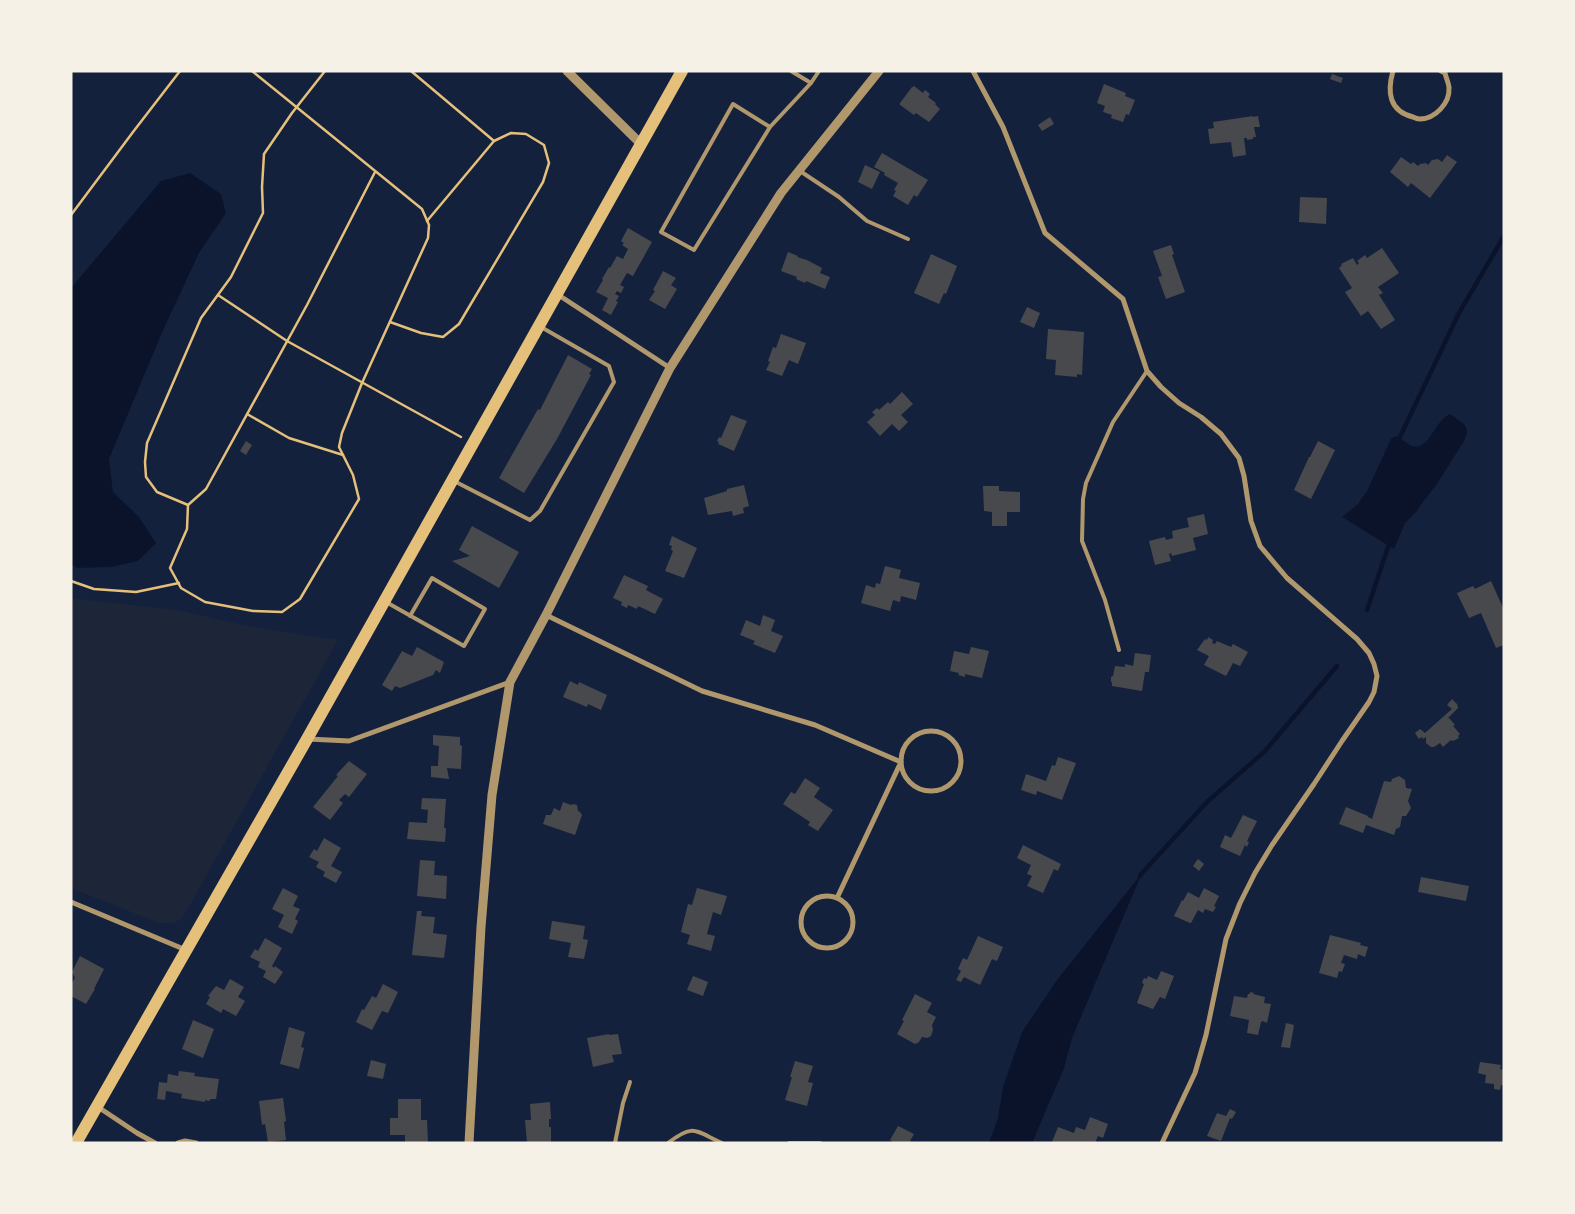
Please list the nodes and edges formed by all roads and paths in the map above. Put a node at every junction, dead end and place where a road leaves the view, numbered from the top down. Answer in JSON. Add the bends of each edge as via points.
{"nodes":[{"id":1,"x":180,"y":71,"type":"edge"},
{"id":2,"x":252,"y":71,"type":"edge"},
{"id":3,"x":325,"y":71,"type":"edge"},
{"id":4,"x":411,"y":71,"type":"edge"},
{"id":5,"x":566,"y":71,"type":"edge"},
{"id":6,"x":682,"y":71,"type":"edge"},
{"id":7,"x":791,"y":71,"type":"edge"},
{"id":8,"x":819,"y":71,"type":"edge"},
{"id":9,"x":879,"y":71,"type":"edge"},
{"id":10,"x":973,"y":71,"type":"edge"},
{"id":11,"x":1393,"y":71,"type":"edge"},
{"id":12,"x":1441,"y":71,"type":"edge"},
{"id":13,"x":811,"y":83,"type":"junction"},
{"id":14,"x":297,"y":107,"type":"junction"},
{"id":15,"x":770,"y":127,"type":"junction"},
{"id":16,"x":494,"y":141,"type":"junction"},
{"id":17,"x":641,"y":144,"type":"junction"},
{"id":18,"x":799,"y":171,"type":"junction"},
{"id":19,"x":375,"y":172,"type":"junction"},
{"id":20,"x":71,"y":215,"type":"edge"},
{"id":21,"x":427,"y":221,"type":"junction"},
{"id":22,"x":908,"y":239,"type":"dead end"},
{"id":23,"x":557,"y":294,"type":"junction"},
{"id":24,"x":218,"y":295,"type":"junction"},
{"id":25,"x":390,"y":322,"type":"junction"},
{"id":26,"x":539,"y":326,"type":"junction"},
{"id":27,"x":287,"y":341,"type":"junction"},
{"id":28,"x":670,"y":368,"type":"junction"},
{"id":29,"x":1147,"y":371,"type":"junction"},
{"id":30,"x":362,"y":383,"type":"junction"},
{"id":31,"x":247,"y":414,"type":"junction"},
{"id":32,"x":473,"y":444,"type":"junction"},
{"id":33,"x":343,"y":455,"type":"junction"},
{"id":34,"x":452,"y":480,"type":"junction"},
{"id":35,"x":188,"y":504,"type":"junction"},
{"id":36,"x":71,"y":581,"type":"edge"},
{"id":37,"x":178,"y":583,"type":"junction"},
{"id":38,"x":384,"y":601,"type":"junction"},
{"id":39,"x":546,"y":615,"type":"junction"},
{"id":40,"x":410,"y":616,"type":"junction"},
{"id":41,"x":1119,"y":650,"type":"dead end"},
{"id":42,"x":510,"y":682,"type":"junction"},
{"id":43,"x":307,"y":738,"type":"junction"},
{"id":44,"x":900,"y":762,"type":"junction"},
{"id":45,"x":837,"y":898,"type":"junction"},
{"id":46,"x":71,"y":902,"type":"edge"},
{"id":47,"x":186,"y":950,"type":"junction"},
{"id":48,"x":630,"y":1082,"type":"dead end"},
{"id":49,"x":98,"y":1106,"type":"junction"},
{"id":50,"x":76,"y":1143,"type":"edge"},
{"id":51,"x":155,"y":1143,"type":"edge"},
{"id":52,"x":178,"y":1143,"type":"edge"},
{"id":53,"x":196,"y":1143,"type":"edge"},
{"id":54,"x":469,"y":1143,"type":"edge"},
{"id":55,"x":615,"y":1143,"type":"edge"},
{"id":56,"x":668,"y":1143,"type":"edge"},
{"id":57,"x":722,"y":1143,"type":"edge"},
{"id":58,"x":789,"y":1143,"type":"edge"},
{"id":59,"x":820,"y":1143,"type":"edge"},
{"id":60,"x":1162,"y":1143,"type":"edge"}],
"edges":[{"from":1,"to":20,"type":"path"},
{"from":2,"to":14,"type":"path"},
{"from":3,"to":14,"type":"path"},
{"from":4,"to":16,"type":"path"},
{"from":5,"to":17,"type":"street"},
{"from":6,"to":17,"type":"main road"},
{"from":7,"to":13,"type":"lane"},
{"from":8,"to":13,"type":"lane"},
{"from":9,"to":18,"type":"street"},
{"from":10,"to":29,"type":"street","via":[[1003,127],[1045,233],[1123,298]]},
{"from":11,"to":12,"type":"street","via":[[1390,94],[1395,108],[1407,116],[1421,119],[1434,115],[1446,103],[1449,88]]},
{"from":13,"to":15,"type":"lane"},
{"from":14,"to":19,"type":"path"},
{"from":14,"to":24,"type":"path","via":[[264,154],[264,213],[231,277]]},
{"from":15,"to":15,"type":"lane","via":[[694,250],[661,232],[733,104]]},
{"from":16,"to":21,"type":"path"},
{"from":16,"to":25,"type":"path","via":[[511,133],[526,134],[544,145],[549,163],[543,182],[459,324],[443,338]]},
{"from":17,"to":23,"type":"main road"},
{"from":18,"to":22,"type":"lane","via":[[839,196],[868,221]]},
{"from":18,"to":28,"type":"street"},
{"from":19,"to":21,"type":"path","via":[[422,209]]},
{"from":19,"to":27,"type":"path"},
{"from":21,"to":25,"type":"path","via":[[428,238]]},
{"from":23,"to":26,"type":"main road"},
{"from":23,"to":28,"type":"street"},
{"from":24,"to":27,"type":"path"},
{"from":24,"to":35,"type":"path","via":[[201,318],[147,443],[146,477],[157,492]]},
{"from":25,"to":30,"type":"path"},
{"from":26,"to":32,"type":"main road"},
{"from":26,"to":34,"type":"lane","via":[[609,366],[614,382],[540,511],[530,520]]},
{"from":27,"to":30,"type":"path"},
{"from":27,"to":31,"type":"path"},
{"from":28,"to":39,"type":"street"},
{"from":29,"to":41,"type":"lane","via":[[1113,422],[1086,484],[1083,499],[1082,541],[1105,600]]},
{"from":29,"to":60,"type":"street","via":[[1179,403],[1222,434],[1233,448],[1242,467],[1251,522],[1260,546],[1287,578],[1358,639],[1369,654],[1377,676],[1369,702],[1272,845],[1240,903],[1226,939],[1195,1073]]},
{"from":30,"to":32,"type":"path"},
{"from":30,"to":33,"type":"path","via":[[342,433],[339,447]]},
{"from":31,"to":33,"type":"path","via":[[289,438]]},
{"from":31,"to":35,"type":"path","via":[[206,489]]},
{"from":32,"to":34,"type":"main road"},
{"from":33,"to":37,"type":"path","via":[[353,475],[359,499],[300,599],[282,612],[253,611],[206,602]]},
{"from":34,"to":38,"type":"main road"},
{"from":35,"to":37,"type":"path","via":[[187,529],[170,568]]},
{"from":36,"to":37,"type":"path","via":[[94,589],[136,592]]},
{"from":38,"to":40,"type":"lane"},
{"from":38,"to":43,"type":"main road"},
{"from":39,"to":42,"type":"street"},
{"from":39,"to":44,"type":"street","via":[[702,691],[815,726]]},
{"from":40,"to":40,"type":"lane","via":[[464,646],[485,609],[432,578]]},
{"from":42,"to":43,"type":"street","via":[[349,741]]},
{"from":42,"to":54,"type":"street","via":[[492,795]]},
{"from":43,"to":47,"type":"main road"},
{"from":44,"to":44,"type":"street","via":[[910,783],[920,789],[936,790],[953,781],[961,760],[951,739],[930,731],[909,740]]},
{"from":44,"to":45,"type":"street"},
{"from":45,"to":45,"type":"street","via":[[818,898],[803,912],[803,932],[817,946],[837,946],[851,932],[851,912]]},
{"from":46,"to":47,"type":"street"},
{"from":47,"to":49,"type":"main road"},
{"from":48,"to":55,"type":"lane"},
{"from":49,"to":50,"type":"main road"},
{"from":49,"to":51,"type":"street"},
{"from":52,"to":53,"type":"street"},
{"from":56,"to":57,"type":"lane","via":[[690,1130]]},
{"from":58,"to":59,"type":"lane"}]}
